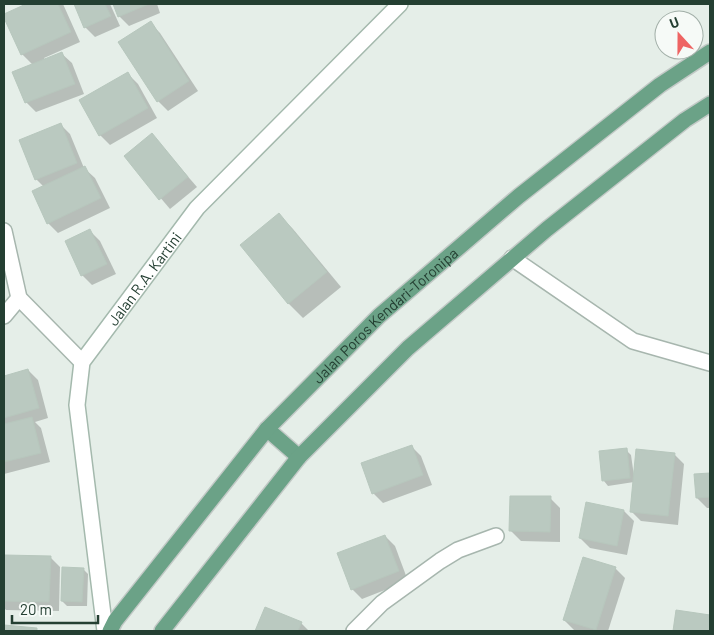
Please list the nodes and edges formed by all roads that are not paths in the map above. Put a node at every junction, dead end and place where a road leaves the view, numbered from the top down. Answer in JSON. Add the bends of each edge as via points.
{"nodes":[{"id":1,"x":400,"y":4,"type":"edge"},
{"id":2,"x":710,"y":52,"type":"edge"},
{"id":3,"x":710,"y":104,"type":"edge"},
{"id":4,"x":4,"y":231,"type":"edge"},
{"id":5,"x":512,"y":258,"type":"junction"},
{"id":6,"x":19,"y":298,"type":"junction"},
{"id":7,"x":4,"y":316,"type":"edge"},
{"id":8,"x":82,"y":362,"type":"junction"},
{"id":9,"x":710,"y":363,"type":"edge"},
{"id":10,"x":267,"y":428,"type":"junction"},
{"id":11,"x":299,"y":457,"type":"junction"},
{"id":12,"x":496,"y":536,"type":"dead end"},
{"id":13,"x":105,"y":631,"type":"edge"},
{"id":14,"x":110,"y":631,"type":"edge"},
{"id":15,"x":162,"y":631,"type":"edge"},
{"id":16,"x":354,"y":631,"type":"edge"}],
"edges":[{"from":1,"to":8,"type":"main road","name":"Jalan R.A. Kartini","via":[[197,208]]},
{"from":2,"to":10,"type":"main road","name":"Jalan Poros Kendari-Toronipa","via":[[660,85],[519,196],[379,316]]},
{"from":3,"to":5,"type":"main road","via":[[685,120]]},
{"from":4,"to":6,"type":"main road"},
{"from":5,"to":9,"type":"main road","via":[[632,341]]},
{"from":5,"to":11,"type":"main road","via":[[408,348]]},
{"from":6,"to":7,"type":"main road"},
{"from":6,"to":8,"type":"main road"},
{"from":8,"to":13,"type":"main road","via":[[77,406]]},
{"from":10,"to":11,"type":"main road"},
{"from":10,"to":14,"type":"main road","name":"Jalan Poros Kendari-Toronipa"},
{"from":11,"to":15,"type":"main road"},
{"from":12,"to":16,"type":"main road","via":[[458,550],[440,561],[382,603]]}]}
